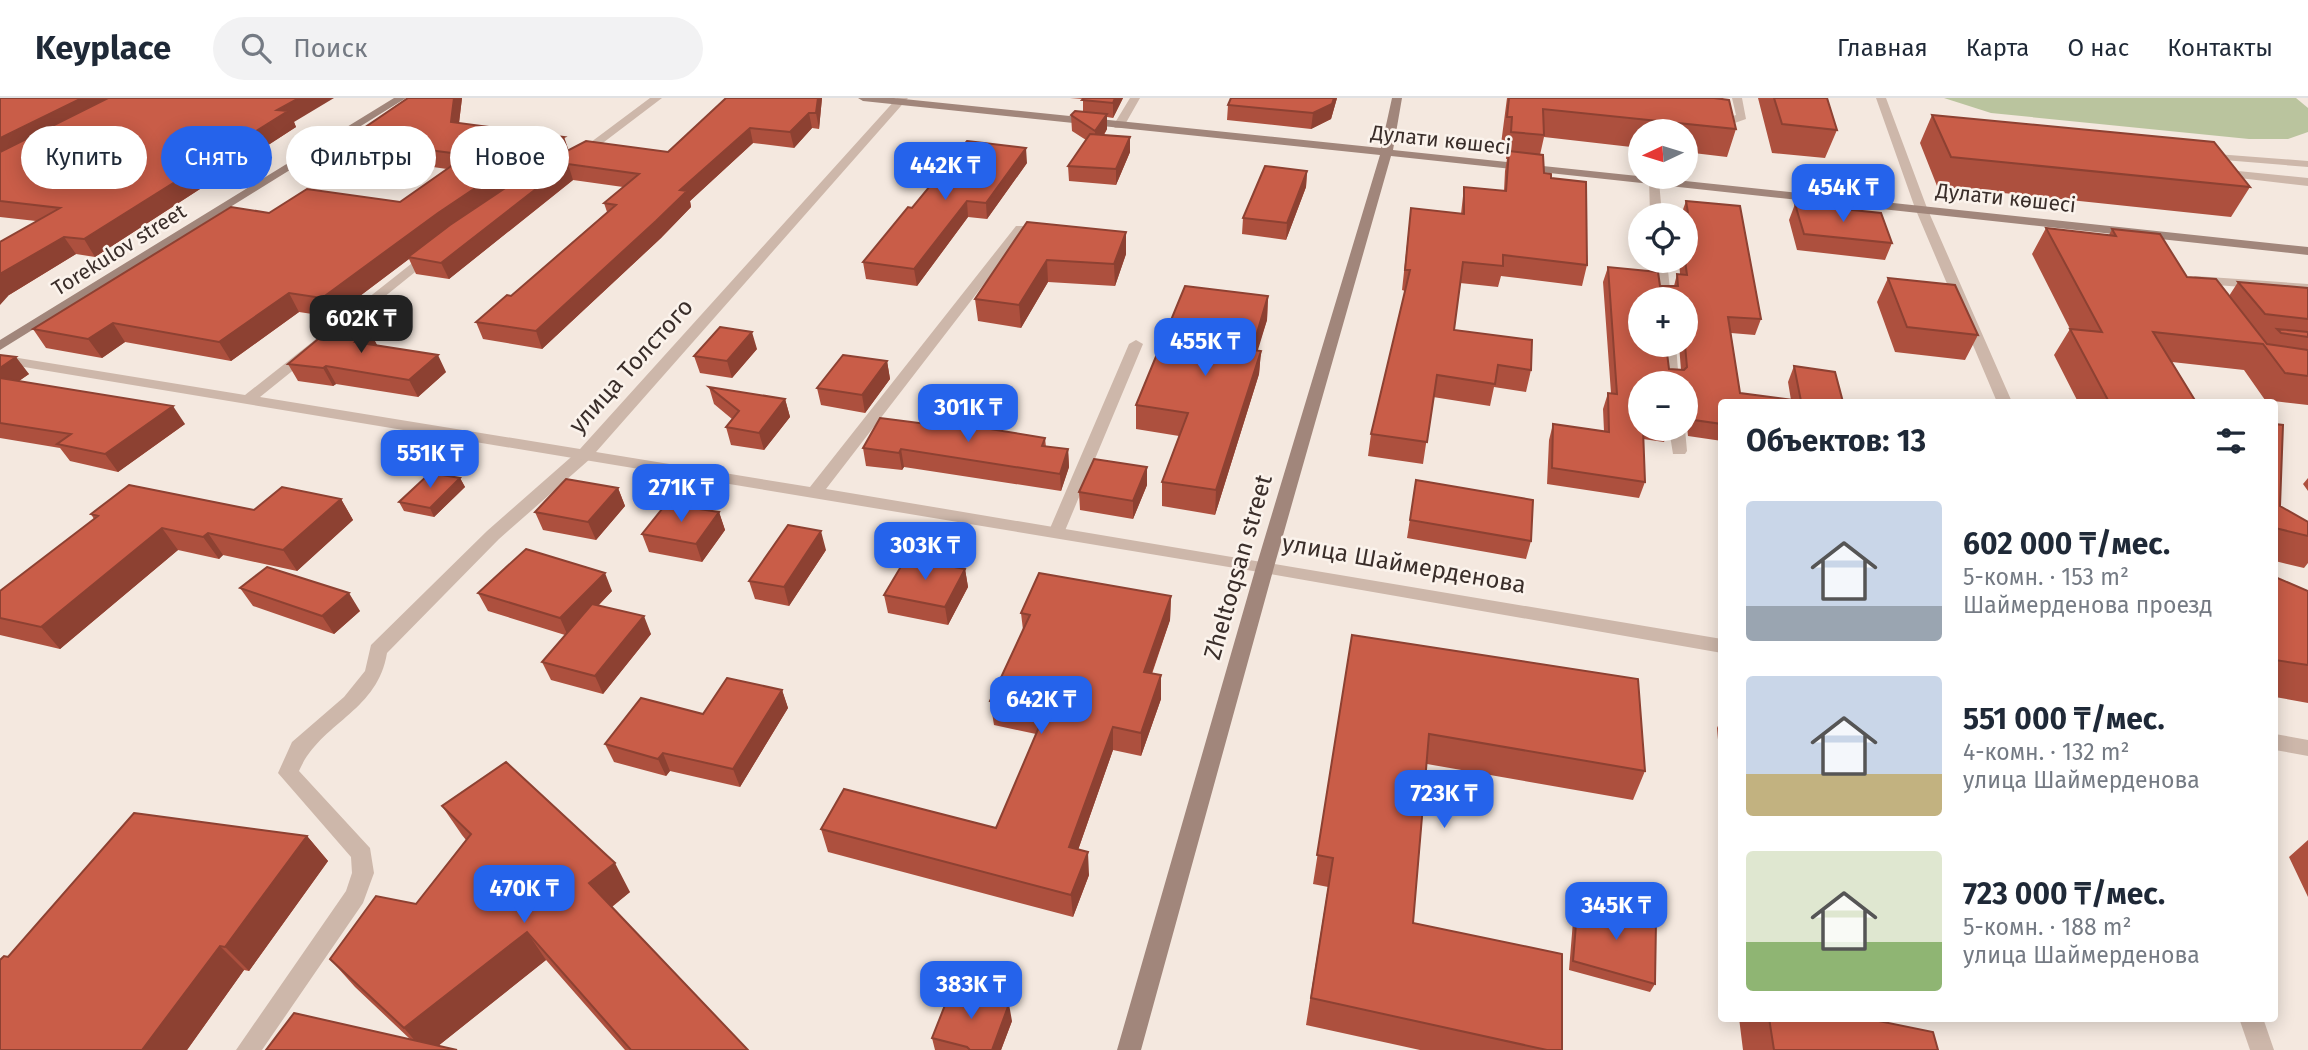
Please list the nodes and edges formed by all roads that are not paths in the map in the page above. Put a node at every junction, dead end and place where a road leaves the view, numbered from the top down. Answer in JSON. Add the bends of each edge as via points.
{"nodes":[{"id":1,"x":401,"y":98,"type":"edge"},
{"id":2,"x":657,"y":98,"type":"edge"},
{"id":3,"x":863,"y":98,"type":"edge"},
{"id":4,"x":1135,"y":98,"type":"edge"},
{"id":5,"x":1397,"y":98,"type":"edge"},
{"id":6,"x":1737,"y":98,"type":"edge"},
{"id":7,"x":1881,"y":98,"type":"edge"},
{"id":8,"x":902,"y":100,"type":"edge"},
{"id":9,"x":1697,"y":118,"type":"edge"},
{"id":10,"x":1119,"y":126,"type":"junction"},
{"id":11,"x":1386,"y":154,"type":"junction"},
{"id":12,"x":569,"y":162,"type":"edge"},
{"id":13,"x":2308,"y":164,"type":"edge"},
{"id":14,"x":1628,"y":178,"type":"edge"},
{"id":15,"x":2308,"y":182,"type":"edge"},
{"id":16,"x":1698,"y":186,"type":"edge"},
{"id":17,"x":1921,"y":208,"type":"junction"},
{"id":18,"x":1020,"y":229,"type":"edge"},
{"id":19,"x":2154,"y":234,"type":"junction"},
{"id":20,"x":440,"y":244,"type":"edge"},
{"id":21,"x":2308,"y":251,"type":"edge"},
{"id":22,"x":2168,"y":252,"type":"edge"},
{"id":23,"x":2308,"y":288,"type":"edge"},
{"id":24,"x":2203,"y":299,"type":"edge"},
{"id":25,"x":1136,"y":344,"type":"dead end"},
{"id":26,"x":0,"y":346,"type":"edge"},
{"id":27,"x":0,"y":359,"type":"edge"},
{"id":28,"x":2004,"y":399,"type":"edge"},
{"id":29,"x":247,"y":400,"type":"junction"},
{"id":30,"x":1678,"y":441,"type":"edge"},
{"id":31,"x":1679,"y":451,"type":"dead end"},
{"id":32,"x":584,"y":455,"type":"junction"},
{"id":33,"x":814,"y":493,"type":"junction"},
{"id":34,"x":1056,"y":533,"type":"junction"},
{"id":35,"x":1265,"y":567,"type":"junction"},
{"id":36,"x":1718,"y":645,"type":"edge"},
{"id":37,"x":2278,"y":743,"type":"edge"},
{"id":38,"x":2308,"y":748,"type":"edge"},
{"id":39,"x":2252,"y":1022,"type":"edge"},
{"id":40,"x":248,"y":1050,"type":"edge"},
{"id":41,"x":1129,"y":1050,"type":"edge"},
{"id":42,"x":2262,"y":1050,"type":"edge"}],
"edges":[{"from":1,"to":26,"type":"main road","name":"Torekulov street"},
{"from":2,"to":12,"type":"street"},
{"from":3,"to":8,"type":"main road","name":"Дулати көшесі"},
{"from":4,"to":10,"type":"street"},
{"from":5,"to":11,"type":"main road","name":"Zheltoqsan street"},
{"from":6,"to":9,"type":"street","via":[[1742,117],[1729,121]]},
{"from":7,"to":17,"type":"street"},
{"from":8,"to":10,"type":"main road","name":"Дулати көшесі"},
{"from":8,"to":32,"type":"street","name":"улица Толстого"},
{"from":10,"to":11,"type":"main road","name":"Дулати көшесі"},
{"from":11,"to":14,"type":"main road","name":"Дулати көшесі"},
{"from":11,"to":35,"type":"main road","name":"Zheltoqsan street"},
{"from":13,"to":15,"type":"street","via":[[2190,159],[2217,173]]},
{"from":16,"to":17,"type":"main road","name":"Дулати көшесі"},
{"from":17,"to":19,"type":"main road","name":"Дулати көшесі"},
{"from":17,"to":28,"type":"street"},
{"from":18,"to":33,"type":"street"},
{"from":19,"to":21,"type":"main road","name":"Дулати көшесі"},
{"from":19,"to":22,"type":"street"},
{"from":20,"to":29,"type":"street"},
{"from":23,"to":24,"type":"street","via":[[2185,275]]},
{"from":25,"to":34,"type":"street"},
{"from":27,"to":29,"type":"street","name":"улица Шаймерденова"},
{"from":29,"to":32,"type":"street","name":"улица Шаймерденова"},
{"from":30,"to":31,"type":"street"},
{"from":32,"to":33,"type":"street","name":"улица Шаймерденова"},
{"from":32,"to":40,"type":"street","name":"улица Толстого","via":[[494,535],[378,650],[374,673],[351,702],[299,748],[288,773],[362,854],[363,873],[355,896]]},
{"from":33,"to":34,"type":"street","name":"улица Шаймерденова"},
{"from":34,"to":35,"type":"street","name":"улица Шаймерденова"},
{"from":35,"to":36,"type":"street","name":"улица Шаймерденова"},
{"from":35,"to":41,"type":"main road","name":"Zheltoqsan street"},
{"from":37,"to":38,"type":"street"},
{"from":39,"to":42,"type":"street"}]}
